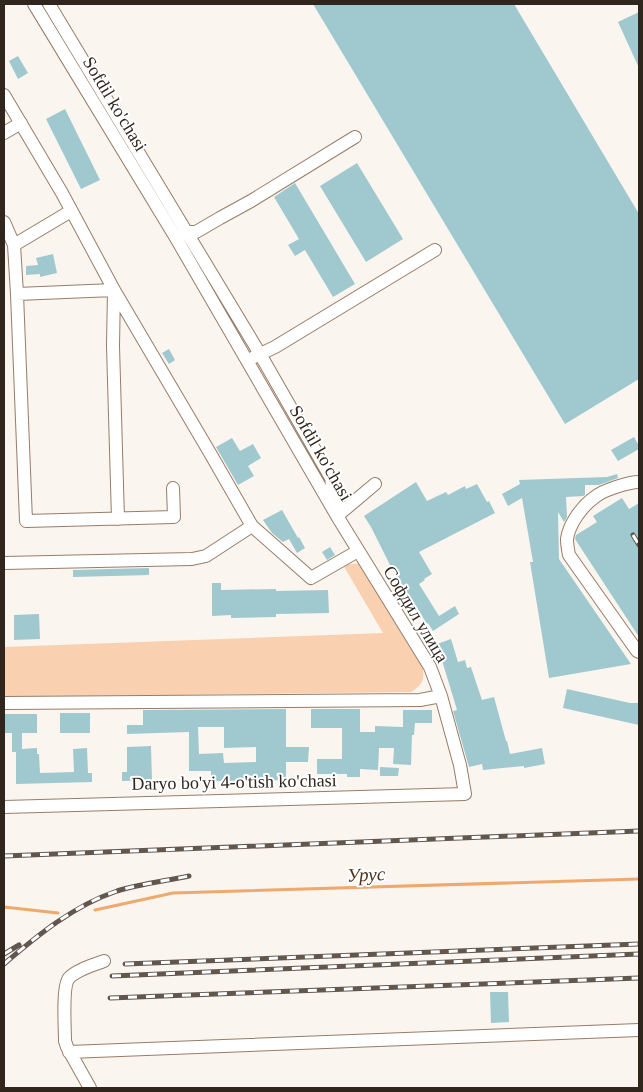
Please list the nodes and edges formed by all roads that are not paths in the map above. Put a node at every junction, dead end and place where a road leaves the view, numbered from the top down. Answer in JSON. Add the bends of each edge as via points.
{"nodes":[{"id":1,"x":34,"y":4,"type":"edge"},
{"id":2,"x":49,"y":4,"type":"edge"},
{"id":3,"x":4,"y":95,"type":"edge"},
{"id":4,"x":21,"y":123,"type":"junction"},
{"id":5,"x":4,"y":133,"type":"edge"},
{"id":6,"x":355,"y":137,"type":"dead end"},
{"id":7,"x":71,"y":211,"type":"junction"},
{"id":8,"x":4,"y":222,"type":"edge"},
{"id":9,"x":181,"y":235,"type":"junction"},
{"id":10,"x":14,"y":245,"type":"junction"},
{"id":11,"x":435,"y":250,"type":"dead end"},
{"id":12,"x":114,"y":290,"type":"junction"},
{"id":13,"x":17,"y":294,"type":"junction"},
{"id":14,"x":260,"y":354,"type":"junction"},
{"id":15,"x":248,"y":361,"type":"junction"},
{"id":16,"x":639,"y":482,"type":"edge"},
{"id":17,"x":375,"y":484,"type":"dead end"},
{"id":18,"x":173,"y":488,"type":"dead end"},
{"id":19,"x":337,"y":516,"type":"junction"},
{"id":20,"x":118,"y":519,"type":"junction"},
{"id":21,"x":252,"y":526,"type":"junction"},
{"id":22,"x":358,"y":551,"type":"junction"},
{"id":23,"x":4,"y":563,"type":"edge"},
{"id":24,"x":639,"y":652,"type":"edge"},
{"id":25,"x":441,"y":696,"type":"junction"},
{"id":26,"x":4,"y":703,"type":"edge"},
{"id":27,"x":465,"y":794,"type":"joint"},
{"id":28,"x":4,"y":807,"type":"edge"},
{"id":29,"x":104,"y":961,"type":"dead end"},
{"id":30,"x":639,"y":1030,"type":"edge"},
{"id":31,"x":69,"y":1052,"type":"junction"},
{"id":32,"x":90,"y":1088,"type":"edge"}],
"edges":[{"from":1,"to":9,"type":"street","name":"Sofdil ko'chasi"},
{"from":2,"to":9,"type":"street","name":"Sofdil ko'chasi"},
{"from":3,"to":4,"type":"street"},
{"from":4,"to":5,"type":"street"},
{"from":4,"to":7,"type":"street"},
{"from":6,"to":9,"type":"street","via":[[252,201],[196,232]]},
{"from":7,"to":10,"type":"street"},
{"from":7,"to":12,"type":"street"},
{"from":8,"to":10,"type":"street"},
{"from":9,"to":14,"type":"street","name":"Sofdil ko'chasi"},
{"from":9,"to":15,"type":"street","name":"Sofdil ko'chasi"},
{"from":10,"to":13,"type":"street"},
{"from":11,"to":14,"type":"street"},
{"from":12,"to":13,"type":"street"},
{"from":12,"to":20,"type":"street"},
{"from":12,"to":21,"type":"street"},
{"from":13,"to":20,"type":"street","via":[[26,521]]},
{"from":14,"to":15,"type":"street"},
{"from":14,"to":19,"type":"street","name":"Sofdil ko'chasi","via":[[331,478]]},
{"from":15,"to":19,"type":"street","name":"Sofdil ko'chasi"},
{"from":16,"to":24,"type":"street","via":[[615,487],[595,496],[581,510],[567,540],[569,555]]},
{"from":17,"to":19,"type":"street"},
{"from":18,"to":20,"type":"street","via":[[174,517]]},
{"from":19,"to":22,"type":"street","name":"Софдил улица"},
{"from":21,"to":22,"type":"street","via":[[311,578]]},
{"from":21,"to":23,"type":"street","via":[[206,556],[192,559]]},
{"from":22,"to":25,"type":"street","name":"Софдил улица","via":[[430,667]]},
{"from":25,"to":26,"type":"street","via":[[420,700]]},
{"from":25,"to":27,"type":"street","name":"Софдил улица"},
{"from":27,"to":28,"type":"street","name":"Daryo bo'yi 4-o'tish ko'chasi"},
{"from":29,"to":31,"type":"street","via":[[75,973],[66,983],[65,1042]]},
{"from":30,"to":31,"type":"street"},
{"from":31,"to":32,"type":"street"}]}
